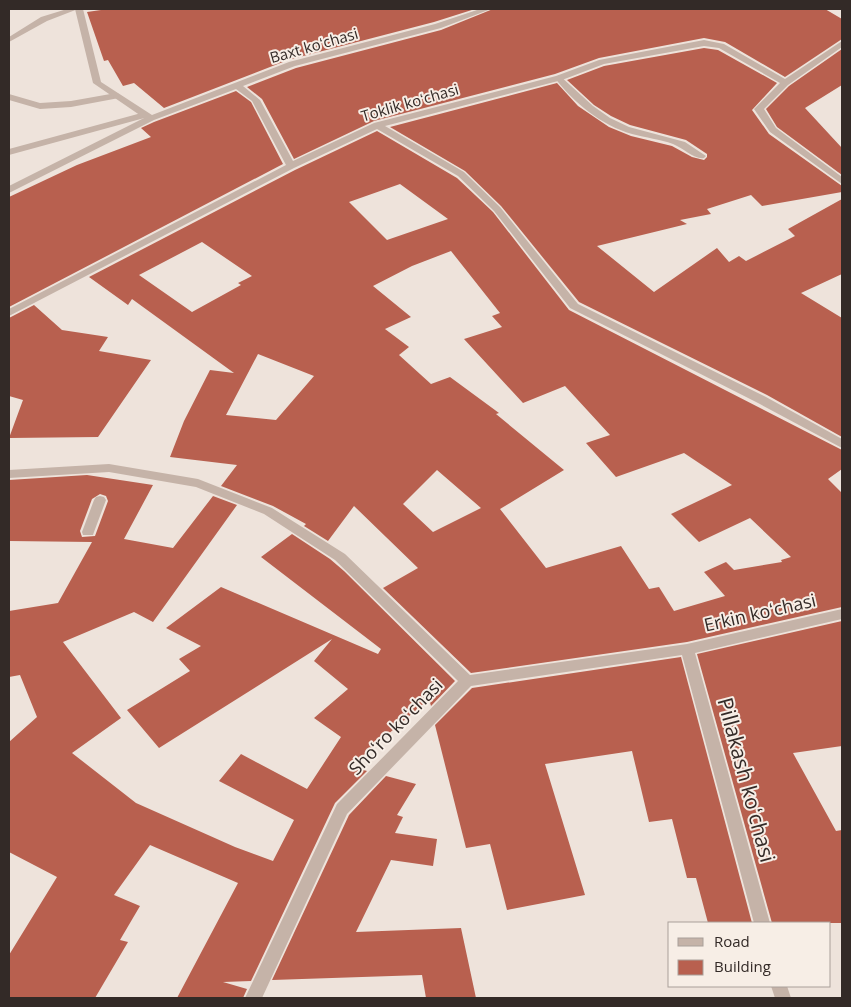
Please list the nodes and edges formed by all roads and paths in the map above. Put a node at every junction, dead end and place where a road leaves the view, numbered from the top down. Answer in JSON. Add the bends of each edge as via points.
{"nodes":[{"id":1,"x":74,"y":9,"type":"edge"},
{"id":2,"x":79,"y":9,"type":"edge"},
{"id":3,"x":487,"y":9,"type":"edge"},
{"id":4,"x":9,"y":40,"type":"edge"},
{"id":5,"x":841,"y":45,"type":"edge"},
{"id":6,"x":559,"y":78,"type":"junction"},
{"id":7,"x":785,"y":83,"type":"junction"},
{"id":8,"x":237,"y":86,"type":"junction"},
{"id":9,"x":116,"y":96,"type":"junction"},
{"id":10,"x":9,"y":97,"type":"edge"},
{"id":11,"x":148,"y":117,"type":"junction"},
{"id":12,"x":377,"y":125,"type":"junction"},
{"id":13,"x":9,"y":152,"type":"edge"},
{"id":14,"x":701,"y":156,"type":"dead end"},
{"id":15,"x":291,"y":166,"type":"junction"},
{"id":16,"x":842,"y":181,"type":"edge"},
{"id":17,"x":9,"y":190,"type":"edge"},
{"id":18,"x":9,"y":312,"type":"edge"},
{"id":19,"x":842,"y":444,"type":"edge"},
{"id":20,"x":9,"y":474,"type":"edge"},
{"id":21,"x":100,"y":500,"type":"dead end"},
{"id":22,"x":88,"y":532,"type":"dead end"},
{"id":23,"x":842,"y":614,"type":"edge"},
{"id":24,"x":687,"y":649,"type":"junction"},
{"id":25,"x":467,"y":681,"type":"junction"},
{"id":26,"x":762,"y":922,"type":"edge"},
{"id":27,"x":253,"y":998,"type":"edge"}],
"edges":[{"from":1,"to":4,"type":"street","via":[[44,19]]},
{"from":2,"to":9,"type":"street","via":[[96,83]]},
{"from":3,"to":8,"type":"street","name":"Baxt koʻchasi","via":[[438,26],[292,64]]},
{"from":5,"to":7,"type":"street"},
{"from":6,"to":7,"type":"street","name":"Toklik koʻchasi","via":[[602,62],[704,44],[721,46]]},
{"from":6,"to":12,"type":"street","name":"Toklik koʻchasi"},
{"from":6,"to":14,"type":"street","via":[[593,112],[610,122],[670,138]]},
{"from":7,"to":16,"type":"street","via":[[759,109],[773,130]]},
{"from":8,"to":11,"type":"street","name":"Baxt koʻchasi"},
{"from":8,"to":15,"type":"street","via":[[256,100]]},
{"from":9,"to":10,"type":"street","via":[[40,106]]},
{"from":9,"to":11,"type":"street"},
{"from":11,"to":13,"type":"street"},
{"from":11,"to":17,"type":"street","name":"Baxt koʻchasi"},
{"from":12,"to":15,"type":"street","name":"Toklik koʻchasi"},
{"from":12,"to":19,"type":"street","via":[[461,174],[497,209],[574,306]]},
{"from":15,"to":18,"type":"street","name":"Toklik koʻchasi"},
{"from":20,"to":25,"type":"street","via":[[108,473],[198,483],[268,511],[340,557]]},
{"from":21,"to":22,"type":"street"},
{"from":23,"to":24,"type":"street","name":"Erkin koʻchasi"},
{"from":24,"to":25,"type":"street","name":"Shoʻro koʻchasi"},
{"from":24,"to":26,"type":"street","name":"Pillakash koʻchasi"},
{"from":25,"to":27,"type":"street","name":"Shoʻro koʻchasi","via":[[342,809]]}]}
